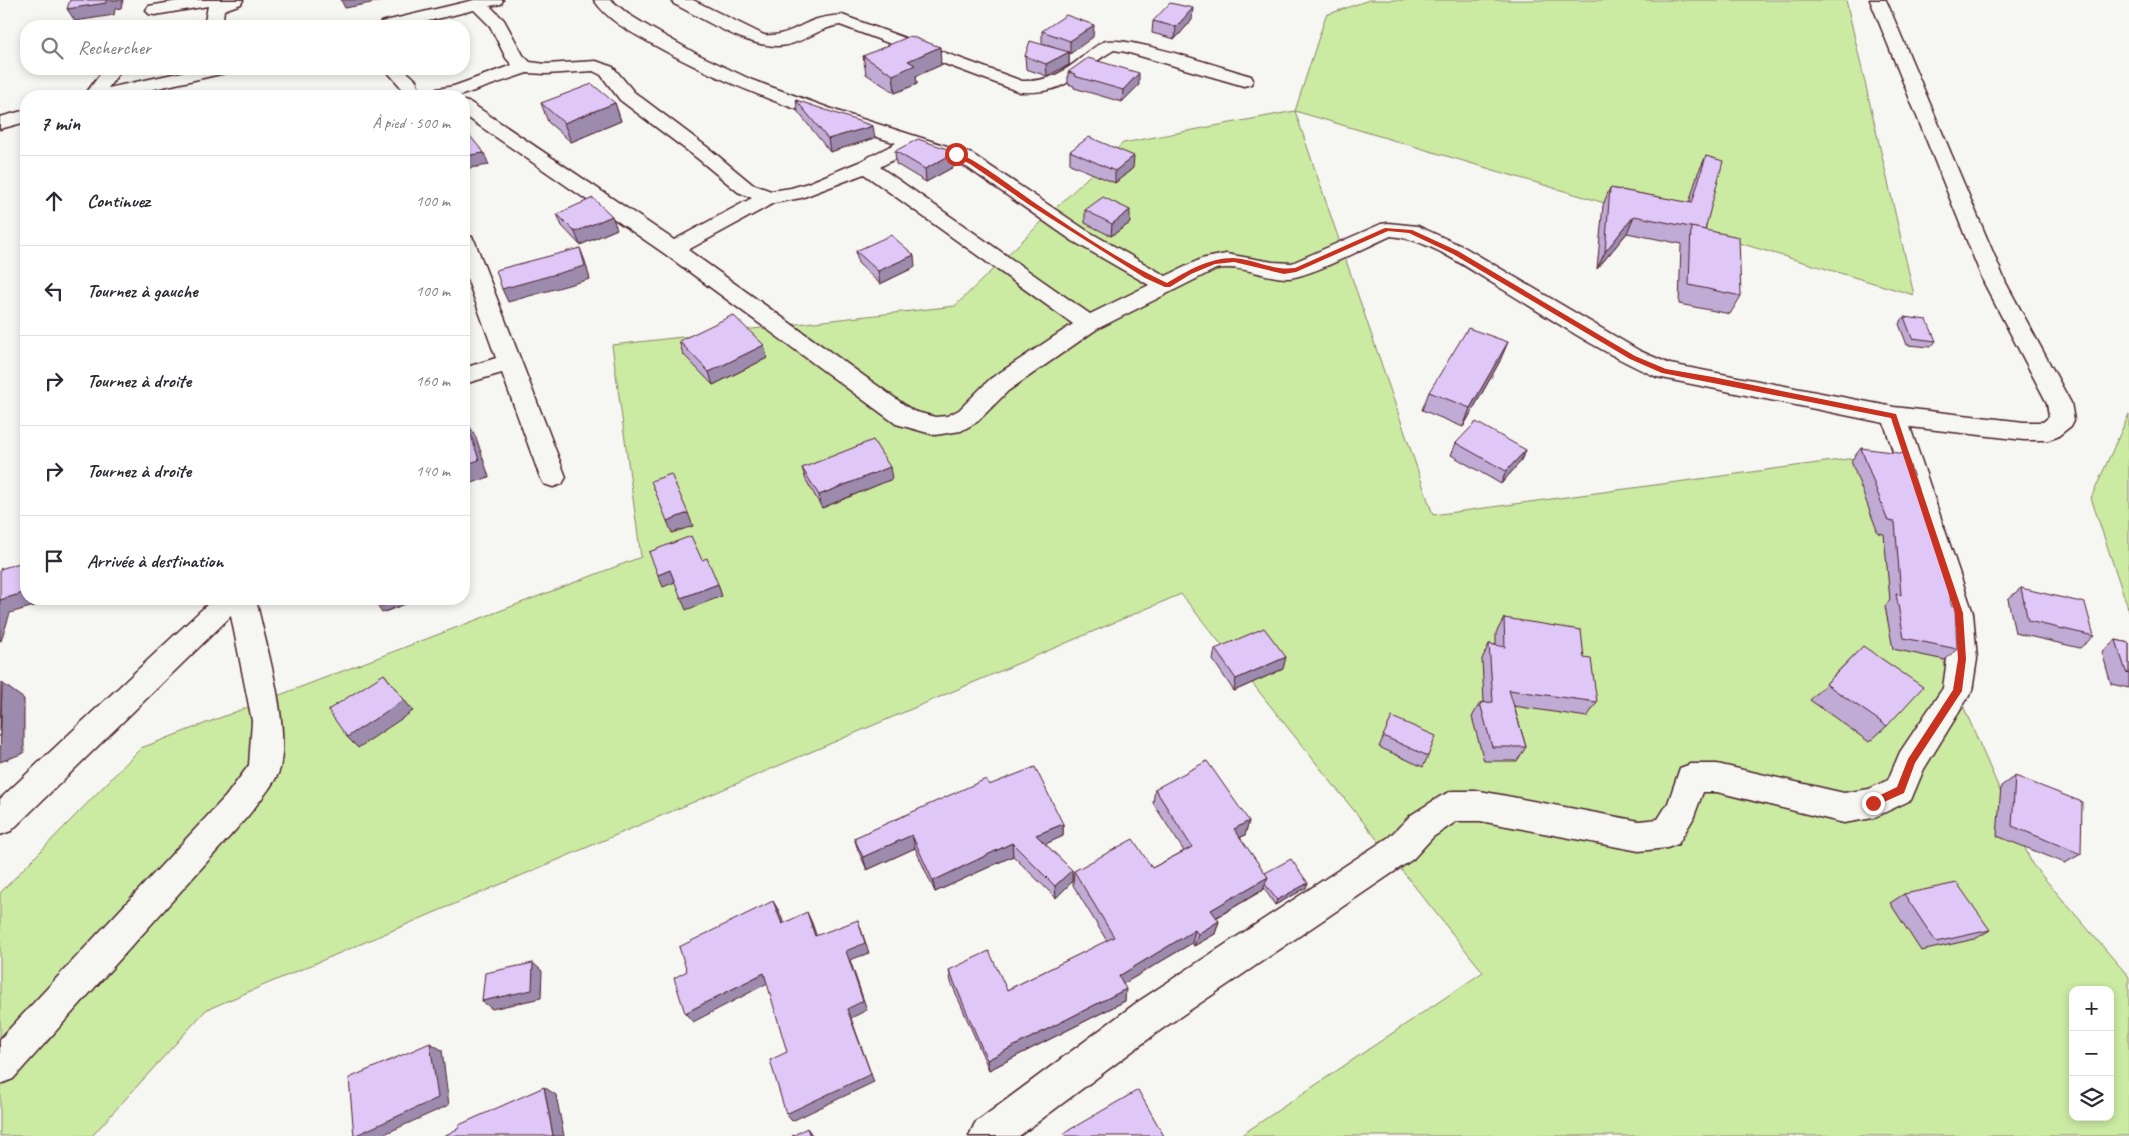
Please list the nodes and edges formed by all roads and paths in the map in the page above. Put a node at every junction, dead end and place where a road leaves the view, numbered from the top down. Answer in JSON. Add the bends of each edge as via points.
{"nodes":[{"id":1,"x":215,"y":0,"type":"edge"},
{"id":2,"x":234,"y":0,"type":"edge"},
{"id":3,"x":602,"y":0,"type":"edge"},
{"id":4,"x":680,"y":0,"type":"edge"},
{"id":5,"x":1878,"y":0,"type":"edge"},
{"id":6,"x":487,"y":2,"type":"edge"},
{"id":7,"x":160,"y":5,"type":"edge"},
{"id":8,"x":149,"y":20,"type":"edge"},
{"id":9,"x":214,"y":20,"type":"edge"},
{"id":10,"x":412,"y":20,"type":"edge"},
{"id":11,"x":525,"y":67,"type":"junction"},
{"id":12,"x":109,"y":75,"type":"edge"},
{"id":13,"x":188,"y":75,"type":"edge"},
{"id":14,"x":203,"y":75,"type":"edge"},
{"id":15,"x":400,"y":75,"type":"edge"},
{"id":16,"x":1244,"y":80,"type":"dead end"},
{"id":17,"x":97,"y":90,"type":"edge"},
{"id":18,"x":124,"y":90,"type":"edge"},
{"id":19,"x":195,"y":90,"type":"edge"},
{"id":20,"x":410,"y":90,"type":"edge"},
{"id":21,"x":470,"y":93,"type":"edge"},
{"id":22,"x":470,"y":105,"type":"edge"},
{"id":23,"x":20,"y":118,"type":"edge"},
{"id":24,"x":0,"y":123,"type":"edge"},
{"id":25,"x":913,"y":142,"type":"junction"},
{"id":26,"x":866,"y":166,"type":"junction"},
{"id":27,"x":769,"y":197,"type":"junction"},
{"id":28,"x":673,"y":249,"type":"junction"},
{"id":29,"x":470,"y":258,"type":"edge"},
{"id":30,"x":1167,"y":285,"type":"junction"},
{"id":31,"x":1089,"y":324,"type":"junction"},
{"id":32,"x":509,"y":362,"type":"junction"},
{"id":33,"x":470,"y":374,"type":"edge"},
{"id":34,"x":1894,"y":416,"type":"junction"},
{"id":35,"x":553,"y":477,"type":"dead end"},
{"id":36,"x":225,"y":605,"type":"edge"},
{"id":37,"x":243,"y":605,"type":"edge"},
{"id":38,"x":0,"y":820,"type":"edge"},
{"id":39,"x":0,"y":1066,"type":"edge"},
{"id":40,"x":988,"y":1136,"type":"edge"}],
"edges":[{"from":1,"to":7,"type":"street"},
{"from":2,"to":9,"type":"street","via":[[216,7]]},
{"from":3,"to":25,"type":"street","via":[[613,13],[735,81]]},
{"from":4,"to":16,"type":"street","via":[[772,43],[793,38],[829,20],[842,20],[1020,86],[1051,85],[1112,45]]},
{"from":5,"to":34,"type":"street","via":[[1995,283],[2060,403],[2062,420],[2048,431],[2024,431]]},
{"from":6,"to":10,"type":"street"},
{"from":6,"to":11,"type":"street","via":[[515,58]]},
{"from":7,"to":8,"type":"street"},
{"from":11,"to":21,"type":"street"},
{"from":11,"to":27,"type":"street","via":[[596,66],[607,71],[627,96],[745,188]]},
{"from":12,"to":17,"type":"street"},
{"from":13,"to":18,"type":"street"},
{"from":14,"to":19,"type":"street"},
{"from":15,"to":20,"type":"street"},
{"from":22,"to":28,"type":"street"},
{"from":23,"to":24,"type":"street"},
{"from":25,"to":26,"type":"street"},
{"from":25,"to":30,"type":"street","via":[[956,154],[972,163],[1106,251]]},
{"from":26,"to":27,"type":"street","via":[[794,194]]},
{"from":26,"to":31,"type":"street"},
{"from":27,"to":28,"type":"street"},
{"from":28,"to":31,"type":"street","via":[[905,418],[935,426],[952,425],[968,416],[999,385]]},
{"from":29,"to":32,"type":"street"},
{"from":30,"to":31,"type":"street"},
{"from":30,"to":34,"type":"street","via":[[1214,262],[1234,260],[1284,272],[1296,270],[1388,230],[1410,231],[1456,252],[1632,357],[1664,371]]},
{"from":32,"to":33,"type":"street"},
{"from":32,"to":35,"type":"street"},
{"from":34,"to":40,"type":"street","via":[[1959,613],[1962,659],[1957,691],[1911,762],[1900,790],[1873,803],[1844,808],[1717,778],[1691,778],[1682,809],[1667,832],[1639,836],[1480,806],[1452,806],[1422,826],[1401,848],[1149,1016]]},
{"from":36,"to":38,"type":"street"},
{"from":37,"to":39,"type":"street","via":[[267,721],[264,769],[237,806]]}]}
